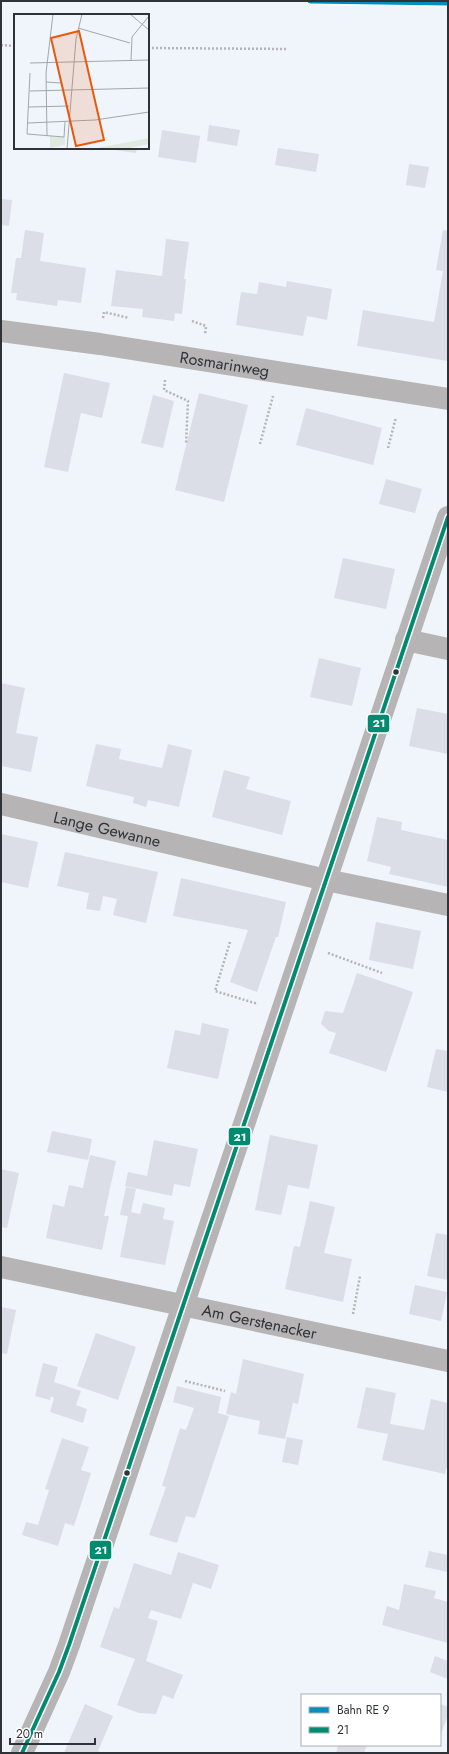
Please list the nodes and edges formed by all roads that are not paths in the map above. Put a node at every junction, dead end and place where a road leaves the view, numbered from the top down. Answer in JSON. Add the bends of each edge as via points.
{"nodes":[{"id":1,"x":1,"y":331,"type":"edge"},
{"id":2,"x":448,"y":399,"type":"edge"},
{"id":3,"x":448,"y":517,"type":"edge"},
{"id":4,"x":406,"y":640,"type":"junction"},
{"id":5,"x":448,"y":649,"type":"edge"},
{"id":6,"x":1,"y":804,"type":"edge"},
{"id":7,"x":326,"y":880,"type":"junction"},
{"id":8,"x":448,"y":905,"type":"edge"},
{"id":9,"x":1,"y":1267,"type":"edge"},
{"id":10,"x":183,"y":1306,"type":"junction"},
{"id":11,"x":448,"y":1361,"type":"edge"},
{"id":12,"x":22,"y":1753,"type":"edge"}],
"edges":[{"from":1,"to":2,"type":"street","name":"Rosmarinweg"},
{"from":3,"to":4,"type":"street"},
{"from":4,"to":5,"type":"street"},
{"from":4,"to":7,"type":"street"},
{"from":6,"to":7,"type":"street","name":"Lange Gewanne"},
{"from":7,"to":8,"type":"street","name":"Lange Gewanne"},
{"from":7,"to":10,"type":"street"},
{"from":9,"to":10,"type":"street","name":"Am Gerstenacker"},
{"from":10,"to":11,"type":"street","name":"Am Gerstenacker"},
{"from":10,"to":12,"type":"street","via":[[69,1645]]}]}
